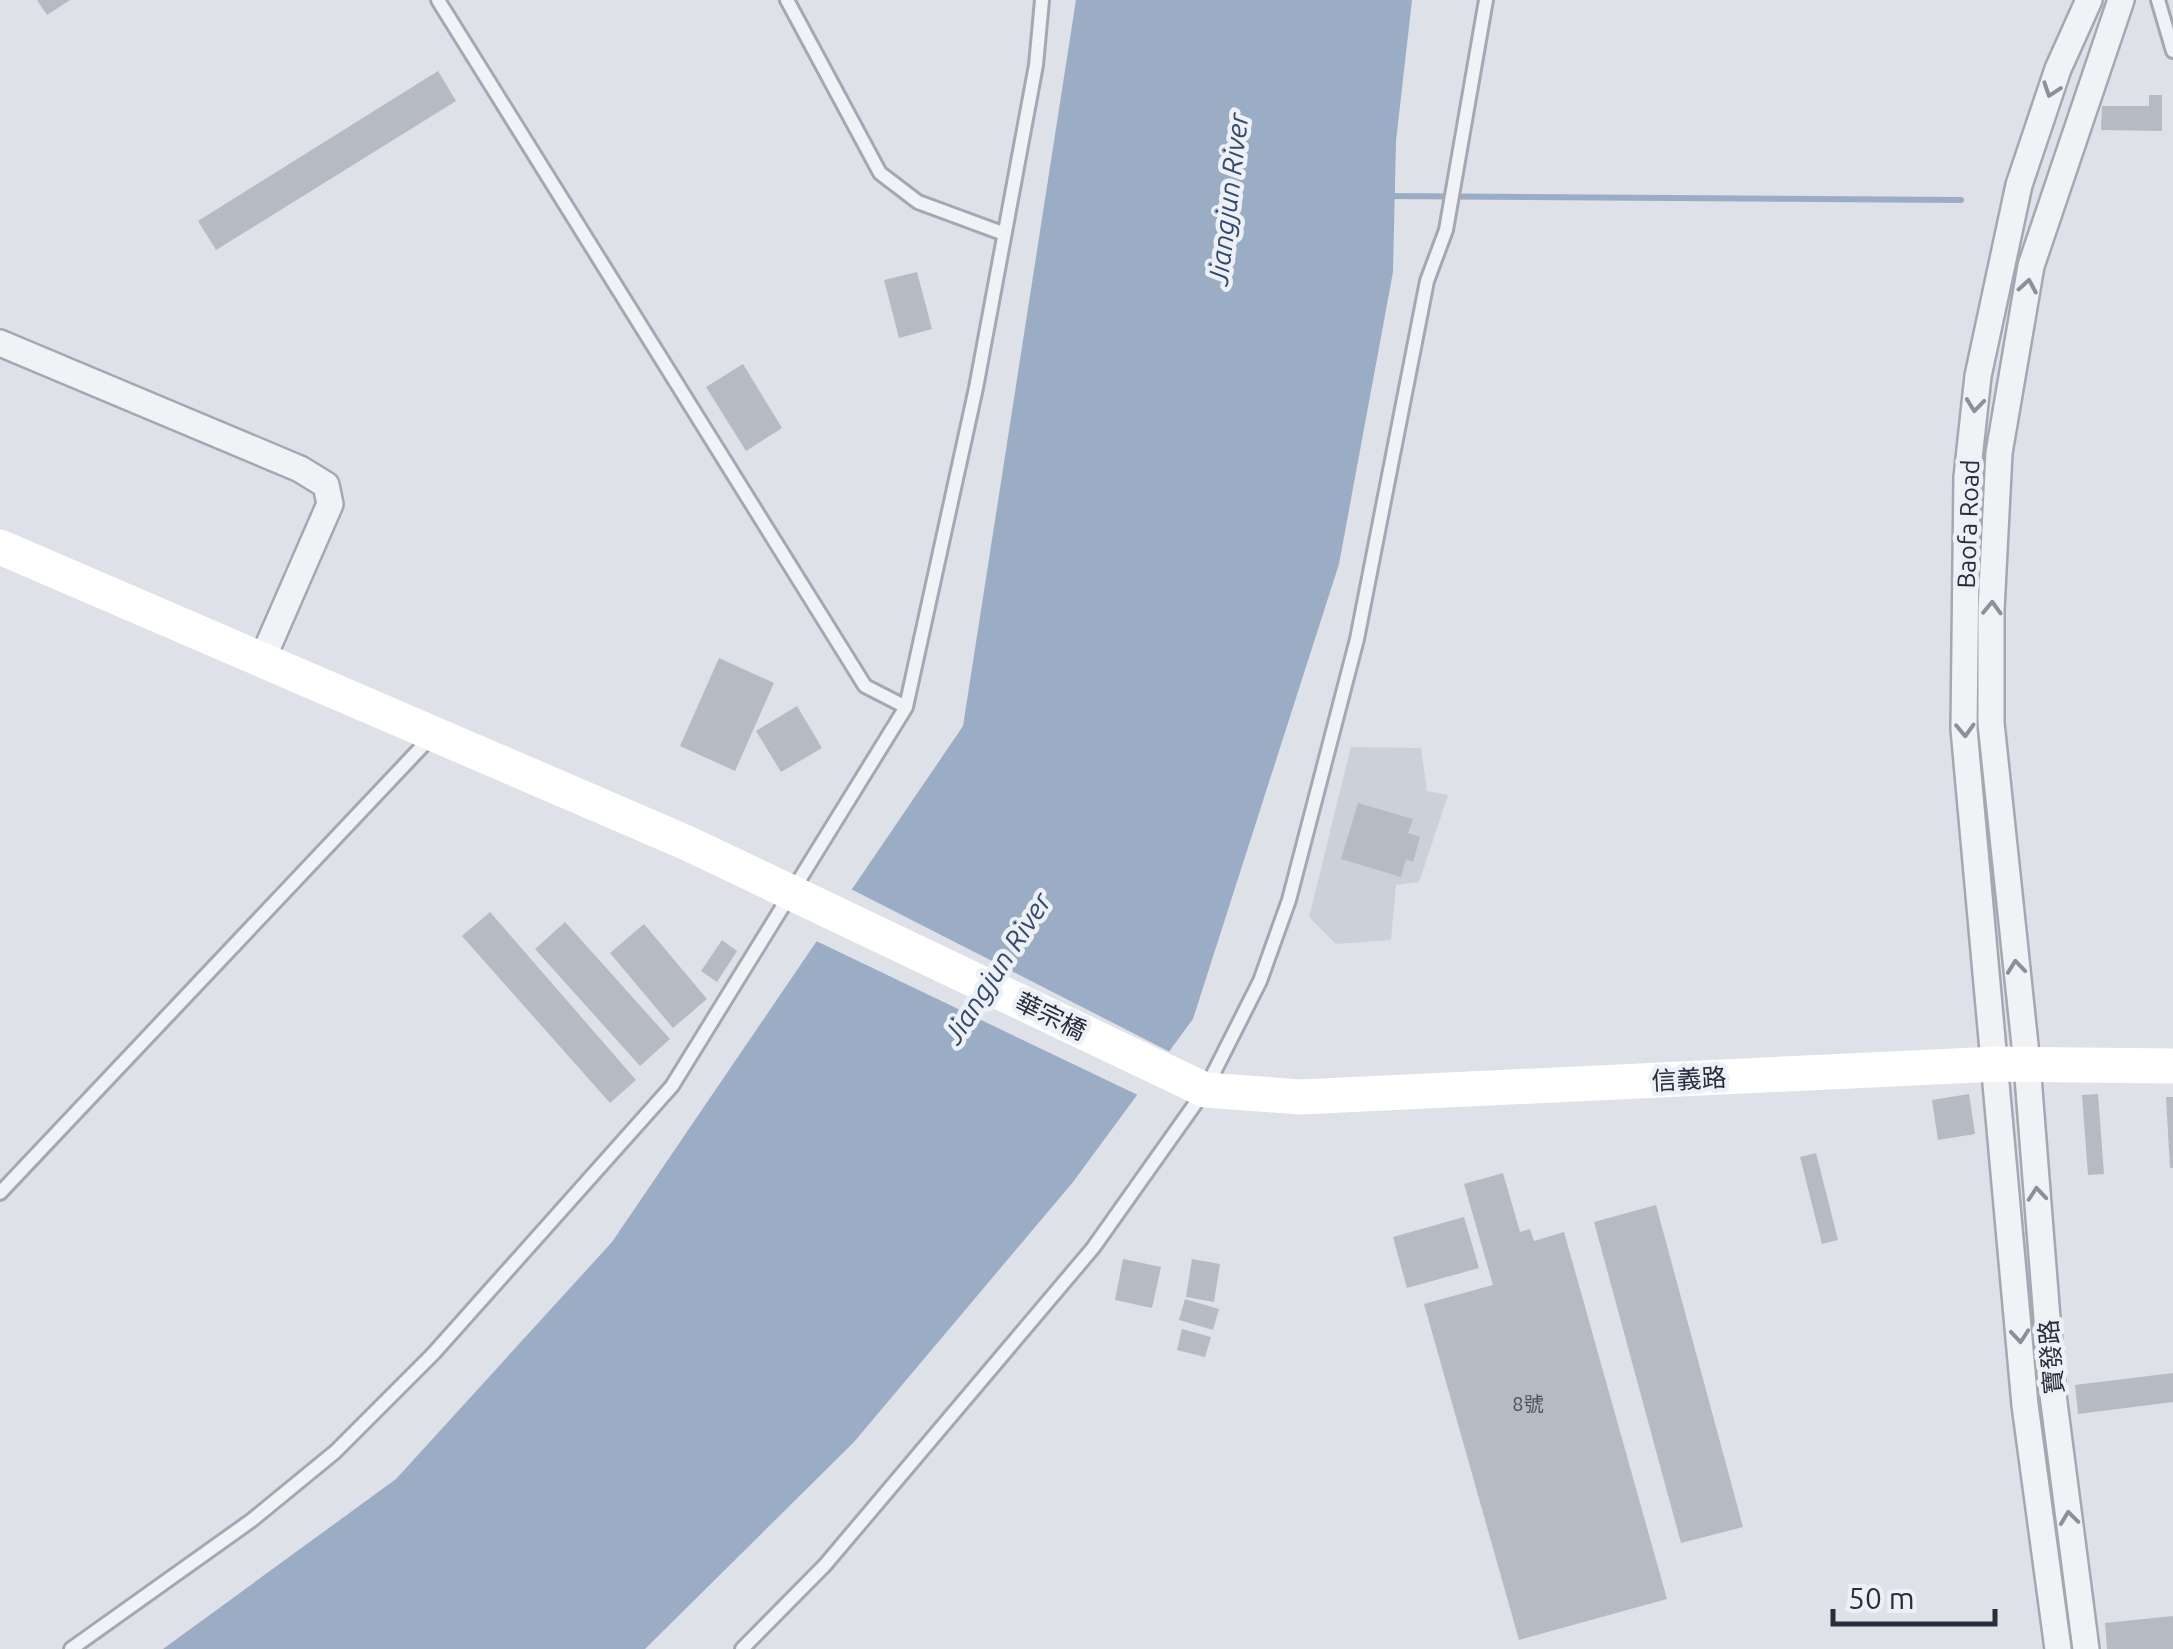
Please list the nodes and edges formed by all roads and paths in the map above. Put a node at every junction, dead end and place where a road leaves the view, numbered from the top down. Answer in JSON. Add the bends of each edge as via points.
{"nodes":[{"id":1,"x":438,"y":0,"type":"edge"},
{"id":2,"x":788,"y":0,"type":"edge"},
{"id":3,"x":1042,"y":0,"type":"edge"},
{"id":4,"x":1486,"y":0,"type":"edge"},
{"id":5,"x":2089,"y":0,"type":"edge"},
{"id":6,"x":2121,"y":0,"type":"edge"},
{"id":7,"x":2158,"y":0,"type":"edge"},
{"id":8,"x":2173,"y":51,"type":"edge"},
{"id":9,"x":1002,"y":234,"type":"junction"},
{"id":10,"x":0,"y":343,"type":"edge"},
{"id":11,"x":0,"y":547,"type":"edge"},
{"id":12,"x":262,"y":660,"type":"junction"},
{"id":13,"x":906,"y":707,"type":"junction"},
{"id":14,"x":432,"y":735,"type":"junction"},
{"id":15,"x":790,"y":890,"type":"junction"},
{"id":16,"x":2012,"y":1064,"type":"junction"},
{"id":17,"x":2173,"y":1066,"type":"edge"},
{"id":18,"x":1205,"y":1090,"type":"junction"},
{"id":19,"x":0,"y":1194,"type":"edge"},
{"id":20,"x":71,"y":1649,"type":"edge"},
{"id":21,"x":742,"y":1649,"type":"edge"},
{"id":22,"x":2058,"y":1649,"type":"edge"},
{"id":23,"x":2086,"y":1649,"type":"edge"}],
"edges":[{"from":1,"to":13,"type":"lane","via":[[864,686]]},
{"from":2,"to":9,"type":"lane","via":[[880,173],[918,202]]},
{"from":3,"to":9,"type":"lane","via":[[1036,65]]},
{"from":4,"to":18,"type":"lane","via":[[1446,230],[1427,281],[1357,639],[1288,900],[1260,980]]},
{"from":5,"to":16,"type":"street","name":"Baofa Road","one_way":true,"via":[[2019,185],[1978,376],[1967,477],[1964,729]]},
{"from":16,"to":6,"type":"street","name":"Baofa Road","one_way":true,"via":[[1992,723],[1999,453],[2031,266]]},
{"from":7,"to":8,"type":"lane"},
{"from":9,"to":13,"type":"lane","via":[[976,388]]},
{"from":10,"to":12,"type":"street","via":[[326,485],[330,504]]},
{"from":11,"to":12,"type":"street","name":"華宗橋"},
{"from":12,"to":14,"type":"street","name":"華宗橋"},
{"from":13,"to":15,"type":"lane"},
{"from":14,"to":15,"type":"street","name":"華宗橋"},
{"from":14,"to":19,"type":"lane"},
{"from":15,"to":18,"type":"street","name":"華宗橋"},
{"from":15,"to":20,"type":"lane","via":[[672,1086],[433,1354],[335,1452],[252,1520]]},
{"from":16,"to":17,"type":"street","name":"信義路"},
{"from":16,"to":18,"type":"street","name":"信義路","via":[[1301,1097]]},
{"from":16,"to":22,"type":"street","name":"寶發路","one_way":true,"via":[[2025,1404]]},
{"from":23,"to":16,"type":"street","name":"寶發路","one_way":true},
{"from":18,"to":21,"type":"lane","via":[[1092,1248],[825,1565]]}]}
